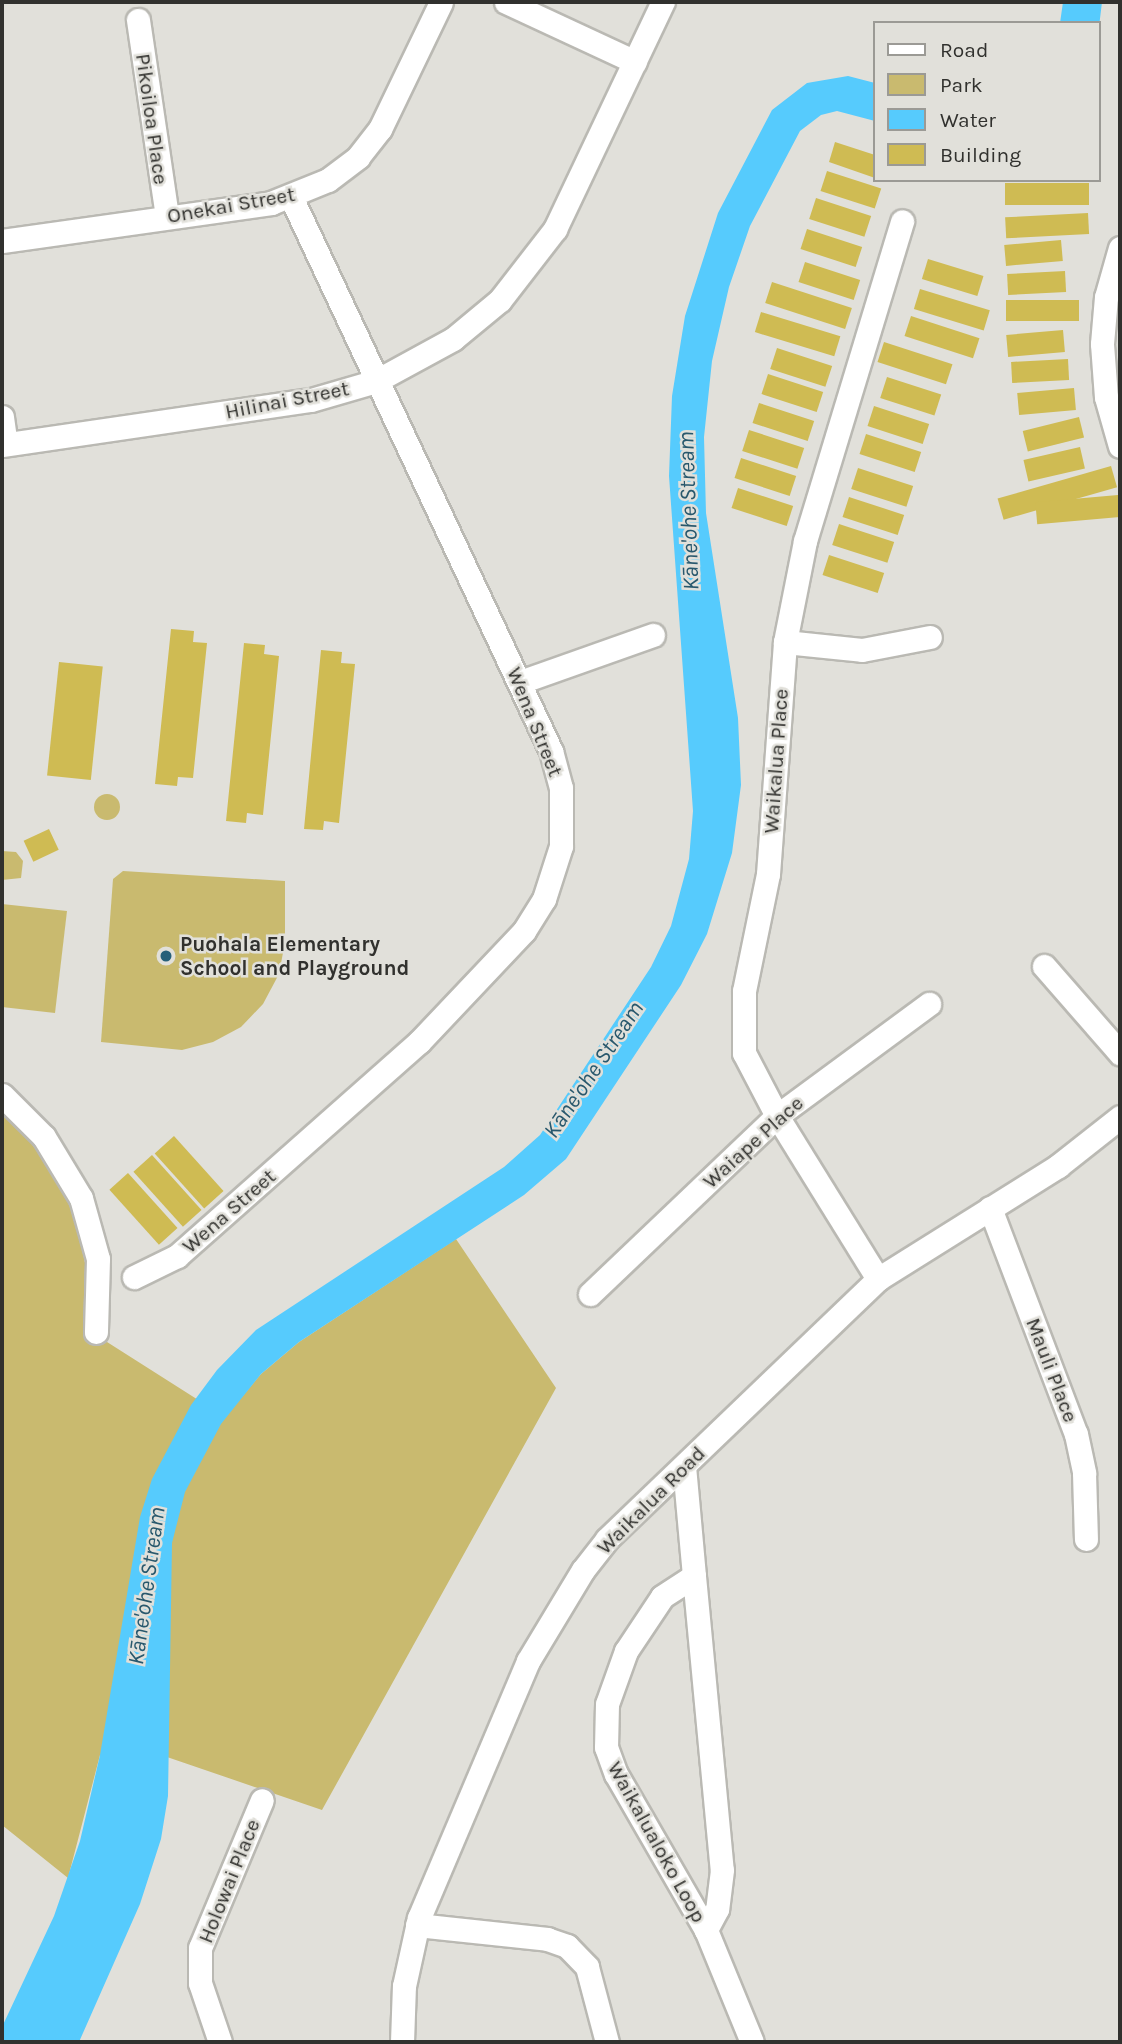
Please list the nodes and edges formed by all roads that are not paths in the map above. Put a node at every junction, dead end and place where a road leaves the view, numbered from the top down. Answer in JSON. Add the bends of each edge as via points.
{"nodes":[{"id":1,"x":441,"y":2,"type":"edge"},
{"id":2,"x":506,"y":2,"type":"edge"},
{"id":3,"x":663,"y":2,"type":"edge"},
{"id":4,"x":138,"y":20,"type":"dead end"},
{"id":5,"x":635,"y":62,"type":"junction"},
{"id":6,"x":291,"y":197,"type":"junction"},
{"id":7,"x":167,"y":217,"type":"junction"},
{"id":8,"x":902,"y":221,"type":"dead end"},
{"id":9,"x":2,"y":241,"type":"edge"},
{"id":10,"x":1120,"y":248,"type":"edge"},
{"id":11,"x":376,"y":381,"type":"junction"},
{"id":12,"x":2,"y":417,"type":"edge"},
{"id":13,"x":4,"y":445,"type":"edge"},
{"id":14,"x":1120,"y":446,"type":"edge"},
{"id":15,"x":653,"y":635,"type":"dead end"},
{"id":16,"x":930,"y":637,"type":"dead end"},
{"id":17,"x":785,"y":642,"type":"junction"},
{"id":18,"x":520,"y":682,"type":"junction"},
{"id":19,"x":1044,"y":966,"type":"dead end"},
{"id":20,"x":929,"y":1004,"type":"dead end"},
{"id":21,"x":1120,"y":1053,"type":"edge"},
{"id":22,"x":2,"y":1095,"type":"edge"},
{"id":23,"x":777,"y":1116,"type":"junction"},
{"id":24,"x":1120,"y":1116,"type":"edge"},
{"id":25,"x":990,"y":1208,"type":"junction"},
{"id":26,"x":134,"y":1277,"type":"dead end"},
{"id":27,"x":878,"y":1279,"type":"junction"},
{"id":28,"x":590,"y":1294,"type":"dead end"},
{"id":29,"x":96,"y":1332,"type":"dead end"},
{"id":30,"x":684,"y":1466,"type":"junction"},
{"id":31,"x":1086,"y":1539,"type":"dead end"},
{"id":32,"x":694,"y":1576,"type":"junction"},
{"id":33,"x":262,"y":1800,"type":"dead end"},
{"id":34,"x":417,"y":1925,"type":"junction"},
{"id":35,"x":706,"y":1930,"type":"junction"},
{"id":36,"x":220,"y":2042,"type":"edge"},
{"id":37,"x":402,"y":2042,"type":"edge"},
{"id":38,"x":607,"y":2042,"type":"edge"},
{"id":39,"x":752,"y":2042,"type":"edge"}],
"edges":[{"from":1,"to":6,"type":"street","name":"Onekai Street","via":[[389,114],[370,144],[328,180]]},
{"from":2,"to":5,"type":"street"},
{"from":3,"to":5,"type":"street","name":"Hilinai Street"},
{"from":4,"to":7,"type":"street","name":"Pikoiloa Place"},
{"from":5,"to":11,"type":"street","name":"Hilinai Street","via":[[570,202],[520,278],[453,340]]},
{"from":6,"to":7,"type":"street","name":"Onekai Street"},
{"from":6,"to":11,"type":"street","name":"Wena Street"},
{"from":7,"to":9,"type":"street","name":"Onekai Street"},
{"from":8,"to":17,"type":"street","name":"Waikalua Place","via":[[805,541]]},
{"from":10,"to":14,"type":"street","via":[[1106,298],[1102,344],[1106,397]]},
{"from":11,"to":13,"type":"street","name":"Hilinai Street","via":[[311,400]]},
{"from":11,"to":18,"type":"street","name":"Wena Street"},
{"from":12,"to":13,"type":"street"},
{"from":15,"to":18,"type":"street"},
{"from":16,"to":17,"type":"street","via":[[862,650]]},
{"from":17,"to":23,"type":"street","name":"Waikalua Place","via":[[768,874],[744,991],[744,1053]]},
{"from":18,"to":26,"type":"street","name":"Wena Street","via":[[551,751],[563,808],[557,864],[535,915],[419,1042],[341,1114],[177,1256]]},
{"from":19,"to":21,"type":"street"},
{"from":20,"to":23,"type":"street","name":"Waiape Place"},
{"from":22,"to":29,"type":"street","via":[[44,1137],[81,1198],[98,1259]]},
{"from":23,"to":27,"type":"street","name":"Waikalua Place"},
{"from":23,"to":28,"type":"street","name":"Waiape Place"},
{"from":24,"to":25,"type":"street","name":"Waikalua Road","via":[[1058,1166]]},
{"from":25,"to":27,"type":"street","name":"Waikalua Road"},
{"from":25,"to":31,"type":"street","name":"Mauli Place","via":[[1076,1434],[1084,1474]]},
{"from":27,"to":30,"type":"street","name":"Waikalua Road"},
{"from":30,"to":32,"type":"street","name":"Waikalualoko Loop"},
{"from":30,"to":34,"type":"street","name":"Waikalua Road","via":[[607,1539],[543,1631]]},
{"from":32,"to":35,"type":"street","name":"Waikalualoko Loop","via":[[723,1870],[721,1896]]},
{"from":32,"to":35,"type":"street","name":"Waikalualoko Loop","via":[[662,1597],[636,1633],[612,1686],[604,1732],[616,1774]]},
{"from":33,"to":36,"type":"street","name":"Holowai Place","via":[[200,1948],[200,1983]]},
{"from":34,"to":37,"type":"street","name":"Waikalua Road","via":[[404,1986]]},
{"from":34,"to":38,"type":"street","via":[[547,1939],[567,1946],[582,1958],[591,1976]]},
{"from":35,"to":39,"type":"street","name":"Waikalualoko Loop"}]}
